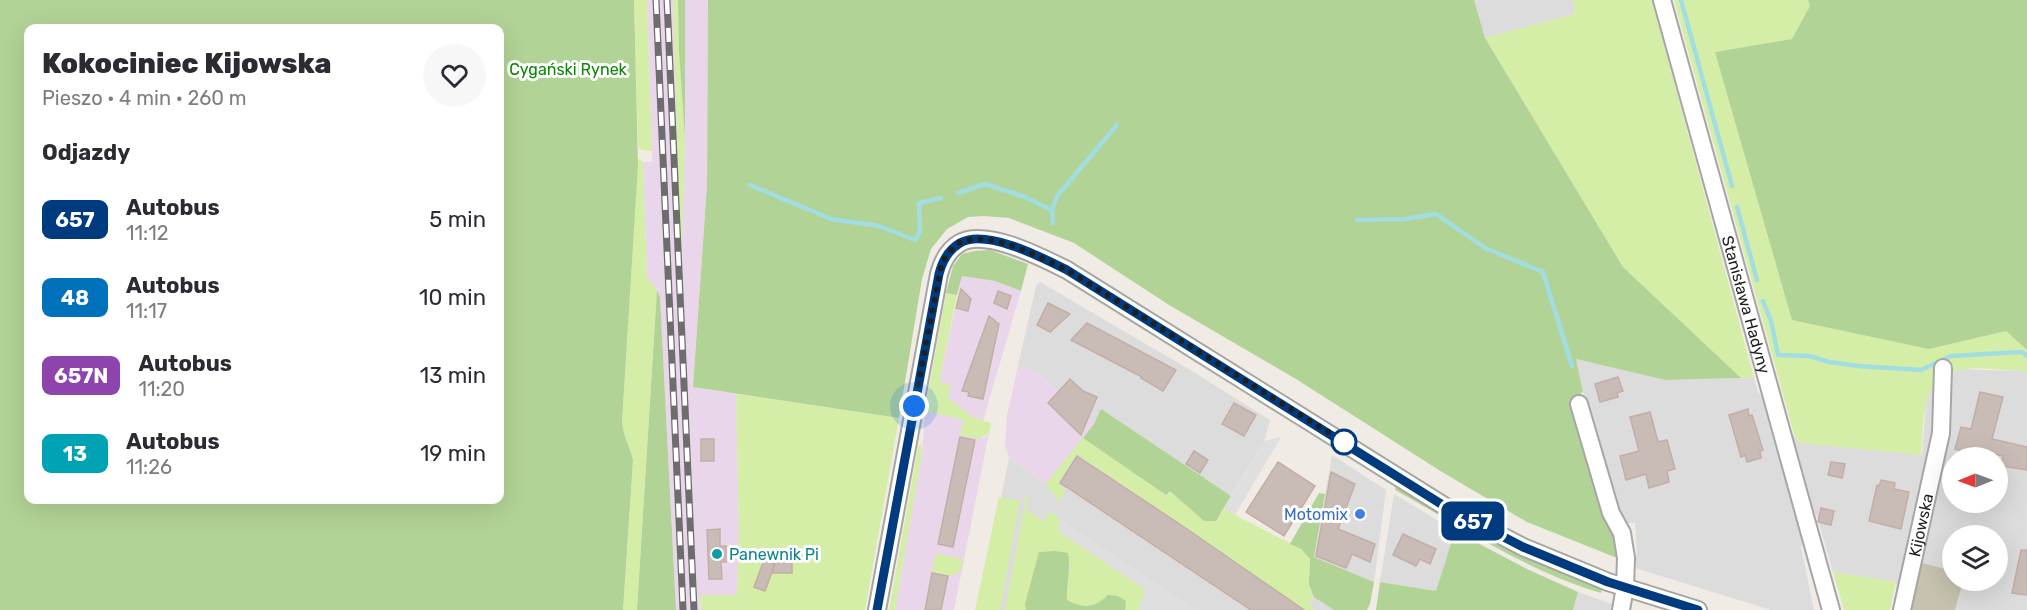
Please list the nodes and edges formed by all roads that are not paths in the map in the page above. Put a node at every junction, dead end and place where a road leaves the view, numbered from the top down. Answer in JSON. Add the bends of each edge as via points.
{"nodes":[{"id":1,"x":1662,"y":0,"type":"edge"},
{"id":2,"x":1943,"y":368,"type":"dead end"},
{"id":3,"x":1579,"y":404,"type":"dead end"},
{"id":4,"x":1625,"y":587,"type":"junction"},
{"id":5,"x":877,"y":610,"type":"edge"},
{"id":6,"x":1621,"y":610,"type":"edge"},
{"id":7,"x":1698,"y":610,"type":"edge"},
{"id":8,"x":1831,"y":610,"type":"edge"},
{"id":9,"x":1902,"y":610,"type":"edge"}],
"edges":[{"from":1,"to":8,"type":"street","name":"Stanisława Hadyny"},
{"from":2,"to":9,"type":"street","name":"Kijowska","via":[[1941,433]]},
{"from":3,"to":4,"type":"street","via":[[1611,513],[1622,533]]},
{"from":4,"to":5,"type":"street","via":[[1523,547],[1446,507],[1067,270],[1036,255],[994,242],[972,240],[961,242],[942,262]]},
{"from":4,"to":6,"type":"street"},
{"from":4,"to":7,"type":"street"}]}
